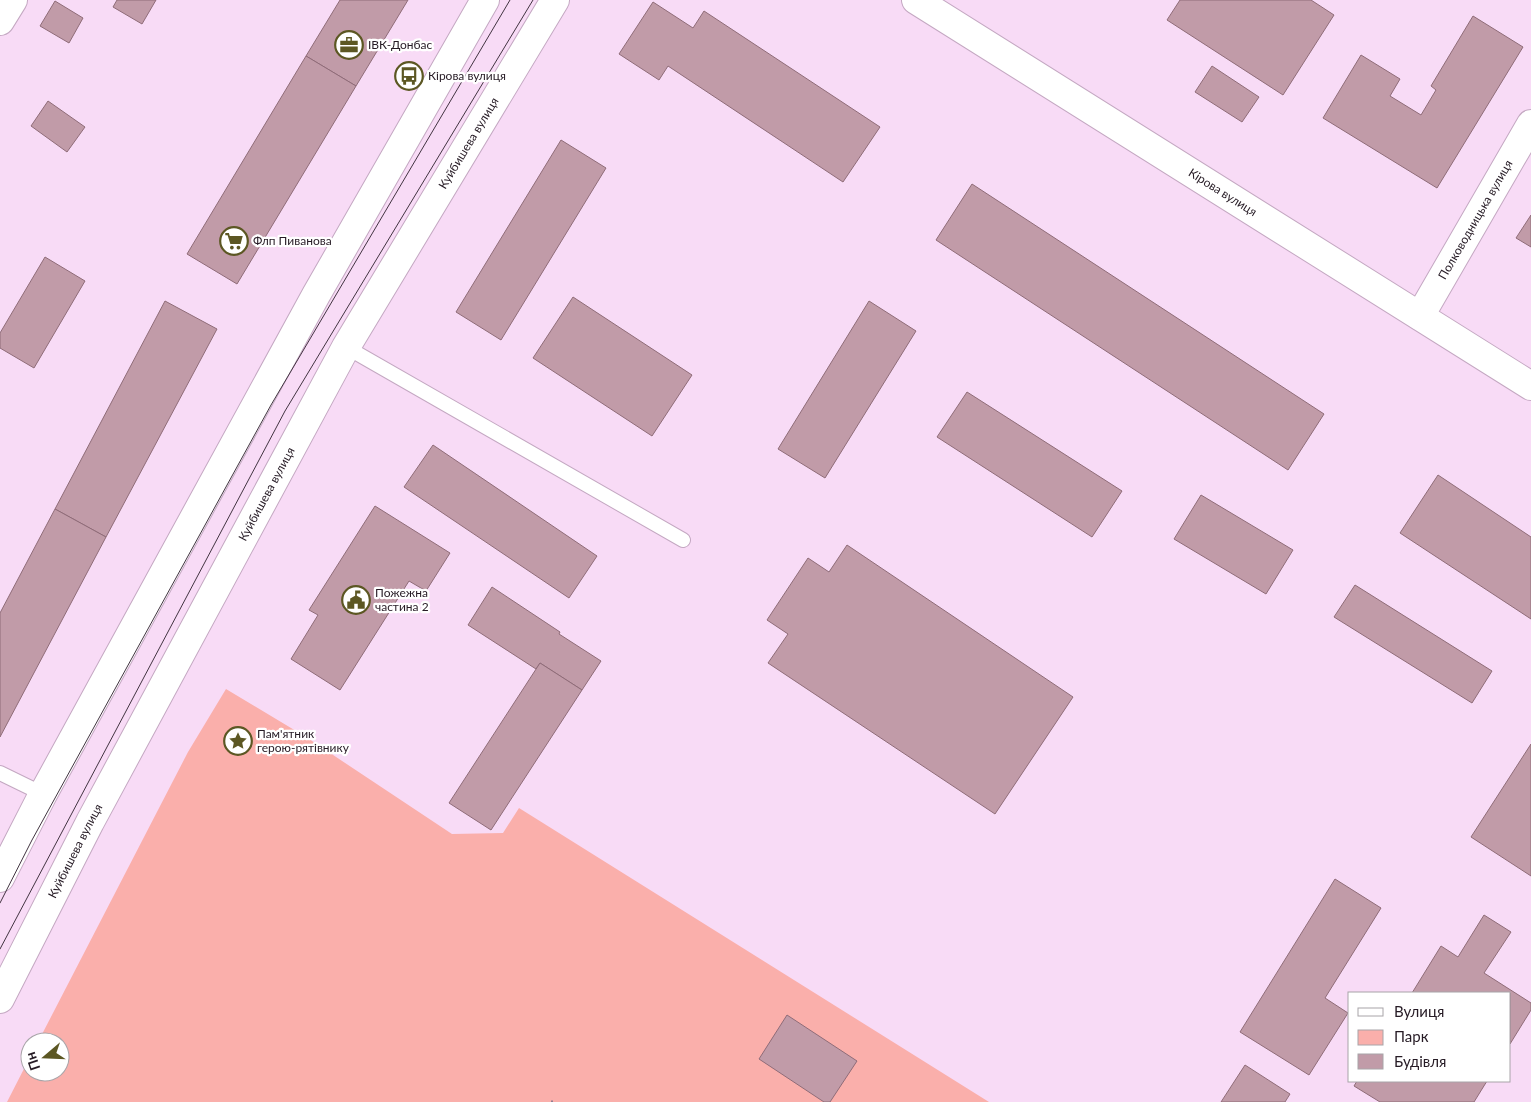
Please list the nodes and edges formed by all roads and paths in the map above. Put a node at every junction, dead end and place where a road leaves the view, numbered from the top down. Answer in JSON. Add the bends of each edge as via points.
{"nodes":[{"id":1,"x":13,"y":0,"type":"edge"},
{"id":2,"x":485,"y":0,"type":"edge"},
{"id":3,"x":555,"y":0,"type":"edge"},
{"id":4,"x":916,"y":0,"type":"edge"},
{"id":5,"x":0,"y":21,"type":"edge"},
{"id":6,"x":1531,"y":124,"type":"edge"},
{"id":7,"x":1420,"y":316,"type":"junction"},
{"id":8,"x":346,"y":347,"type":"junction"},
{"id":9,"x":1531,"y":386,"type":"edge"},
{"id":10,"x":683,"y":540,"type":"dead end"},
{"id":11,"x":0,"y":773,"type":"edge"},
{"id":12,"x":43,"y":794,"type":"junction"},
{"id":13,"x":0,"y":878,"type":"edge"},
{"id":14,"x":0,"y":1000,"type":"edge"}],
"edges":[{"from":1,"to":5,"type":"main road"},
{"from":2,"to":12,"type":"main road","via":[[316,295]]},
{"from":3,"to":8,"type":"main road","name":"Куйбишева вулиця"},
{"from":4,"to":7,"type":"main road","name":"Кірова вулиця"},
{"from":6,"to":7,"type":"main road","name":"Полководницька вулиця"},
{"from":7,"to":9,"type":"main road","name":"Кірова вулиця"},
{"from":8,"to":10,"type":"lane"},
{"from":8,"to":14,"type":"main road","name":"Куйбишева вулиця","via":[[90,822]]},
{"from":11,"to":12,"type":"lane"},
{"from":12,"to":13,"type":"main road"}]}
